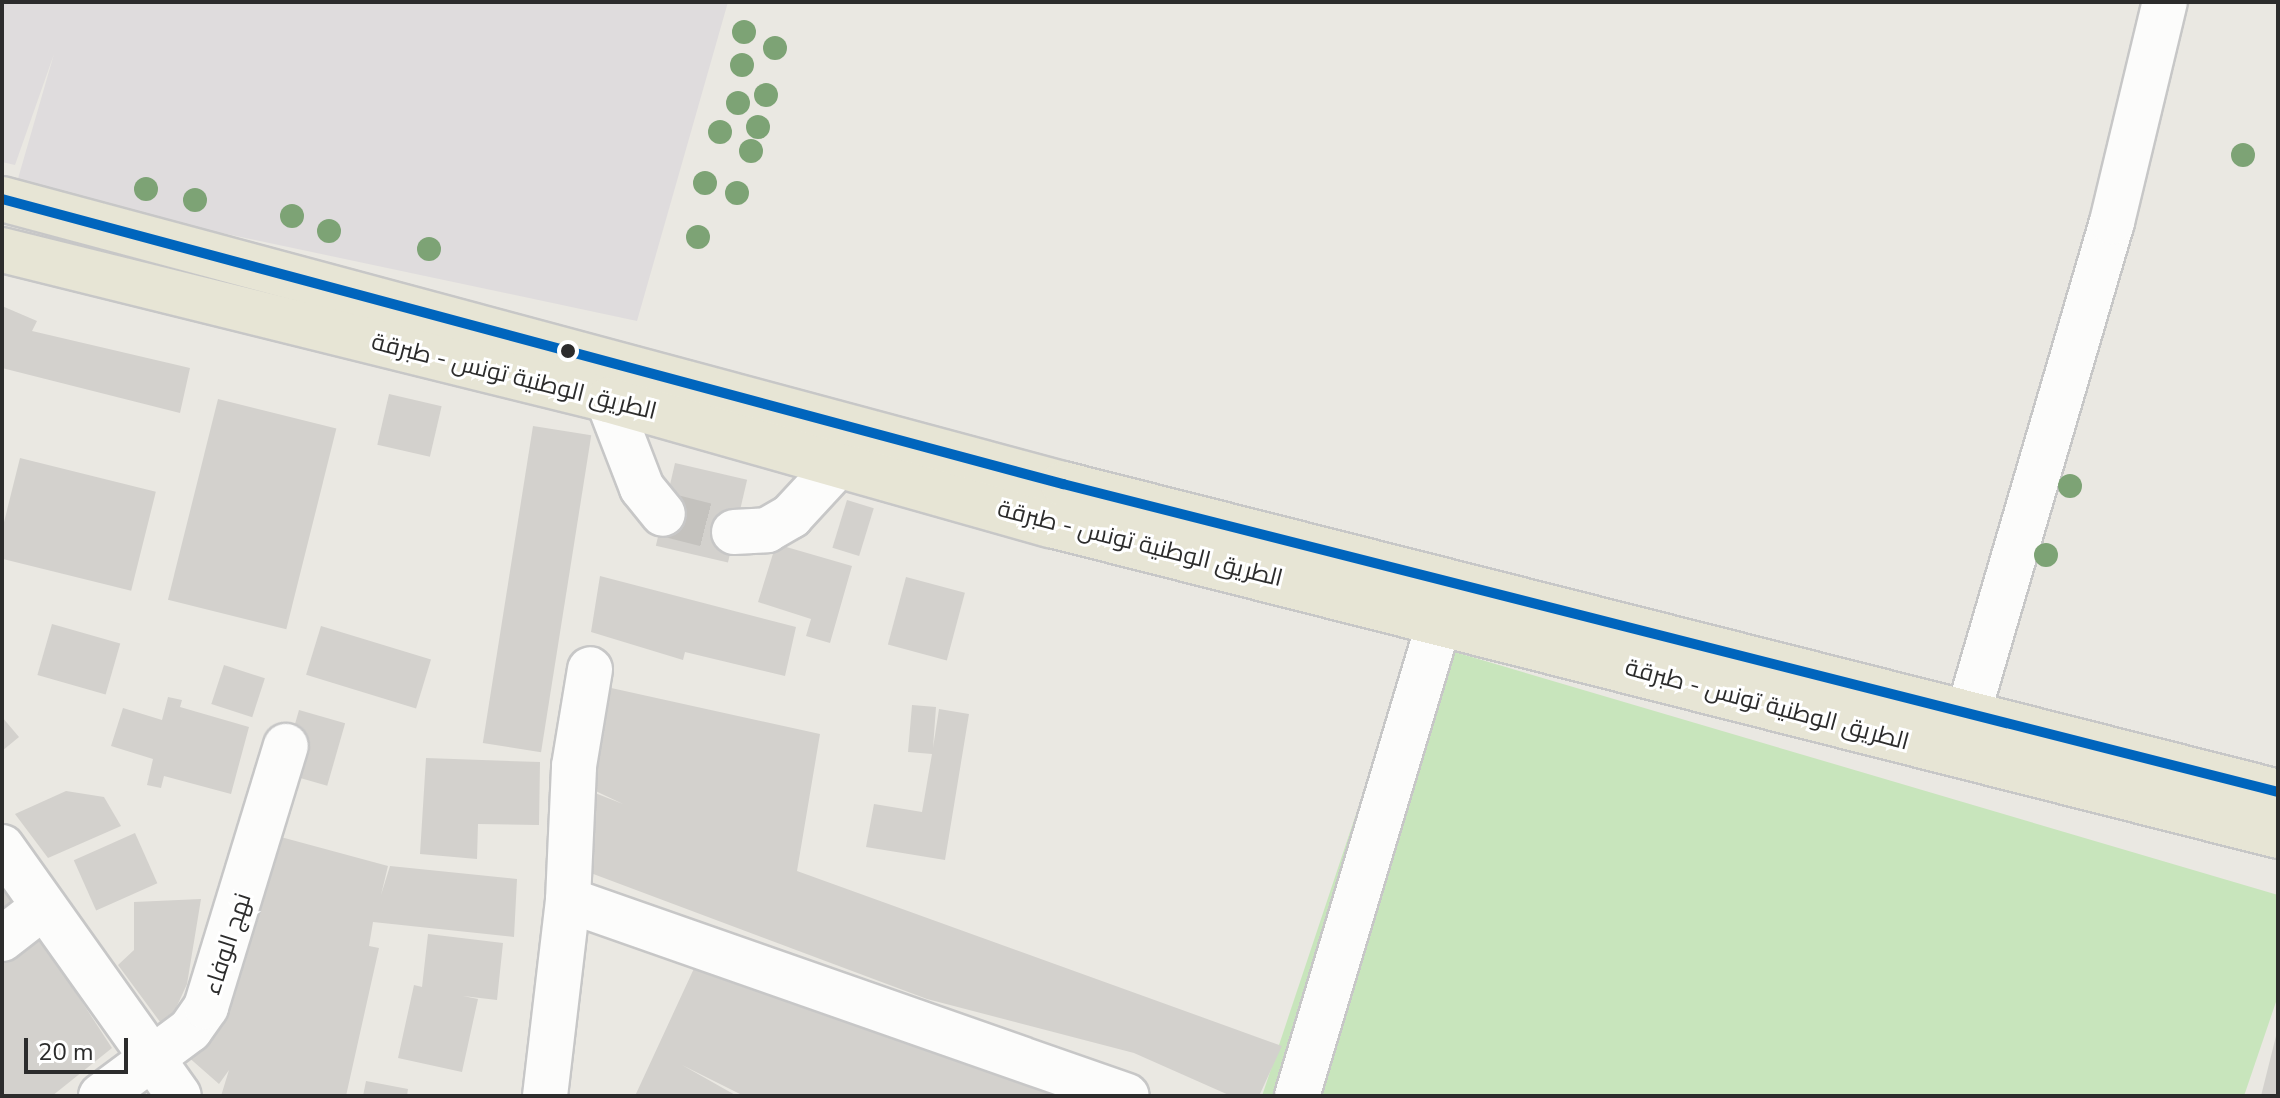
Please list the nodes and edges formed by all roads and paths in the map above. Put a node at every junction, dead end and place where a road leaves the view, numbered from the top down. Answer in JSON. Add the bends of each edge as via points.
{"nodes":[{"id":1,"x":2165,"y":2,"type":"edge"},
{"id":2,"x":2,"y":199,"type":"edge"},
{"id":3,"x":2,"y":250,"type":"edge"},
{"id":4,"x":608,"y":400,"type":"junction"},
{"id":5,"x":840,"y":463,"type":"junction"},
{"id":6,"x":663,"y":514,"type":"tunnel mouth"},
{"id":7,"x":734,"y":532,"type":"tunnel mouth"},
{"id":8,"x":1318,"y":543,"type":"junction"},
{"id":9,"x":1309,"y":586,"type":"junction"},
{"id":10,"x":1440,"y":619,"type":"junction"},
{"id":11,"x":590,"y":669,"type":"dead end"},
{"id":12,"x":1969,"y":710,"type":"junction"},
{"id":13,"x":286,"y":746,"type":"dead end"},
{"id":14,"x":2278,"y":792,"type":"edge"},
{"id":15,"x":2278,"y":836,"type":"edge"},
{"id":16,"x":2,"y":847,"type":"edge"},
{"id":17,"x":568,"y":900,"type":"junction"},
{"id":18,"x":42,"y":908,"type":"junction"},
{"id":19,"x":2,"y":939,"type":"edge"},
{"id":20,"x":150,"y":1056,"type":"junction"},
{"id":21,"x":101,"y":1096,"type":"edge"},
{"id":22,"x":179,"y":1096,"type":"edge"},
{"id":23,"x":545,"y":1096,"type":"edge"},
{"id":24,"x":1127,"y":1096,"type":"edge"},
{"id":25,"x":1297,"y":1096,"type":"edge"}],
"edges":[{"from":1,"to":12,"type":"street","via":[[2112,222]]},
{"from":2,"to":8,"type":"main road","name":"الطريق الوطنية تونس - طبرقة","via":[[1063,484]]},
{"from":3,"to":4,"type":"main road","name":"الطريق الوطنية تونس - طبرقة"},
{"from":4,"to":5,"type":"main road","name":"الطريق الوطنية تونس - طبرقة"},
{"from":4,"to":6,"type":"street","via":[[642,488]]},
{"from":5,"to":7,"type":"street","via":[[791,516],[767,530]]},
{"from":5,"to":9,"type":"main road","name":"الطريق الوطنية تونس - طبرقة","via":[[1051,525]]},
{"from":8,"to":9,"type":"main road"},
{"from":8,"to":12,"type":"main road","name":"الطريق الوطنية تونس - طبرقة"},
{"from":9,"to":10,"type":"main road","name":"الطريق الوطنية تونس - طبرقة"},
{"from":10,"to":15,"type":"main road","name":"الطريق الوطنية تونس - طبرقة"},
{"from":10,"to":25,"type":"street"},
{"from":11,"to":17,"type":"street","via":[[574,766]]},
{"from":12,"to":14,"type":"main road","name":"الطريق الوطنية تونس - طبرقة"},
{"from":13,"to":20,"type":"street","name":"نهج الوفاء","via":[[206,1007],[190,1030]]},
{"from":16,"to":18,"type":"street"},
{"from":17,"to":23,"type":"street"},
{"from":17,"to":24,"type":"street"},
{"from":18,"to":19,"type":"street"},
{"from":18,"to":20,"type":"street"},
{"from":20,"to":21,"type":"street","name":"نهج الوفاء"},
{"from":20,"to":22,"type":"street"}]}
